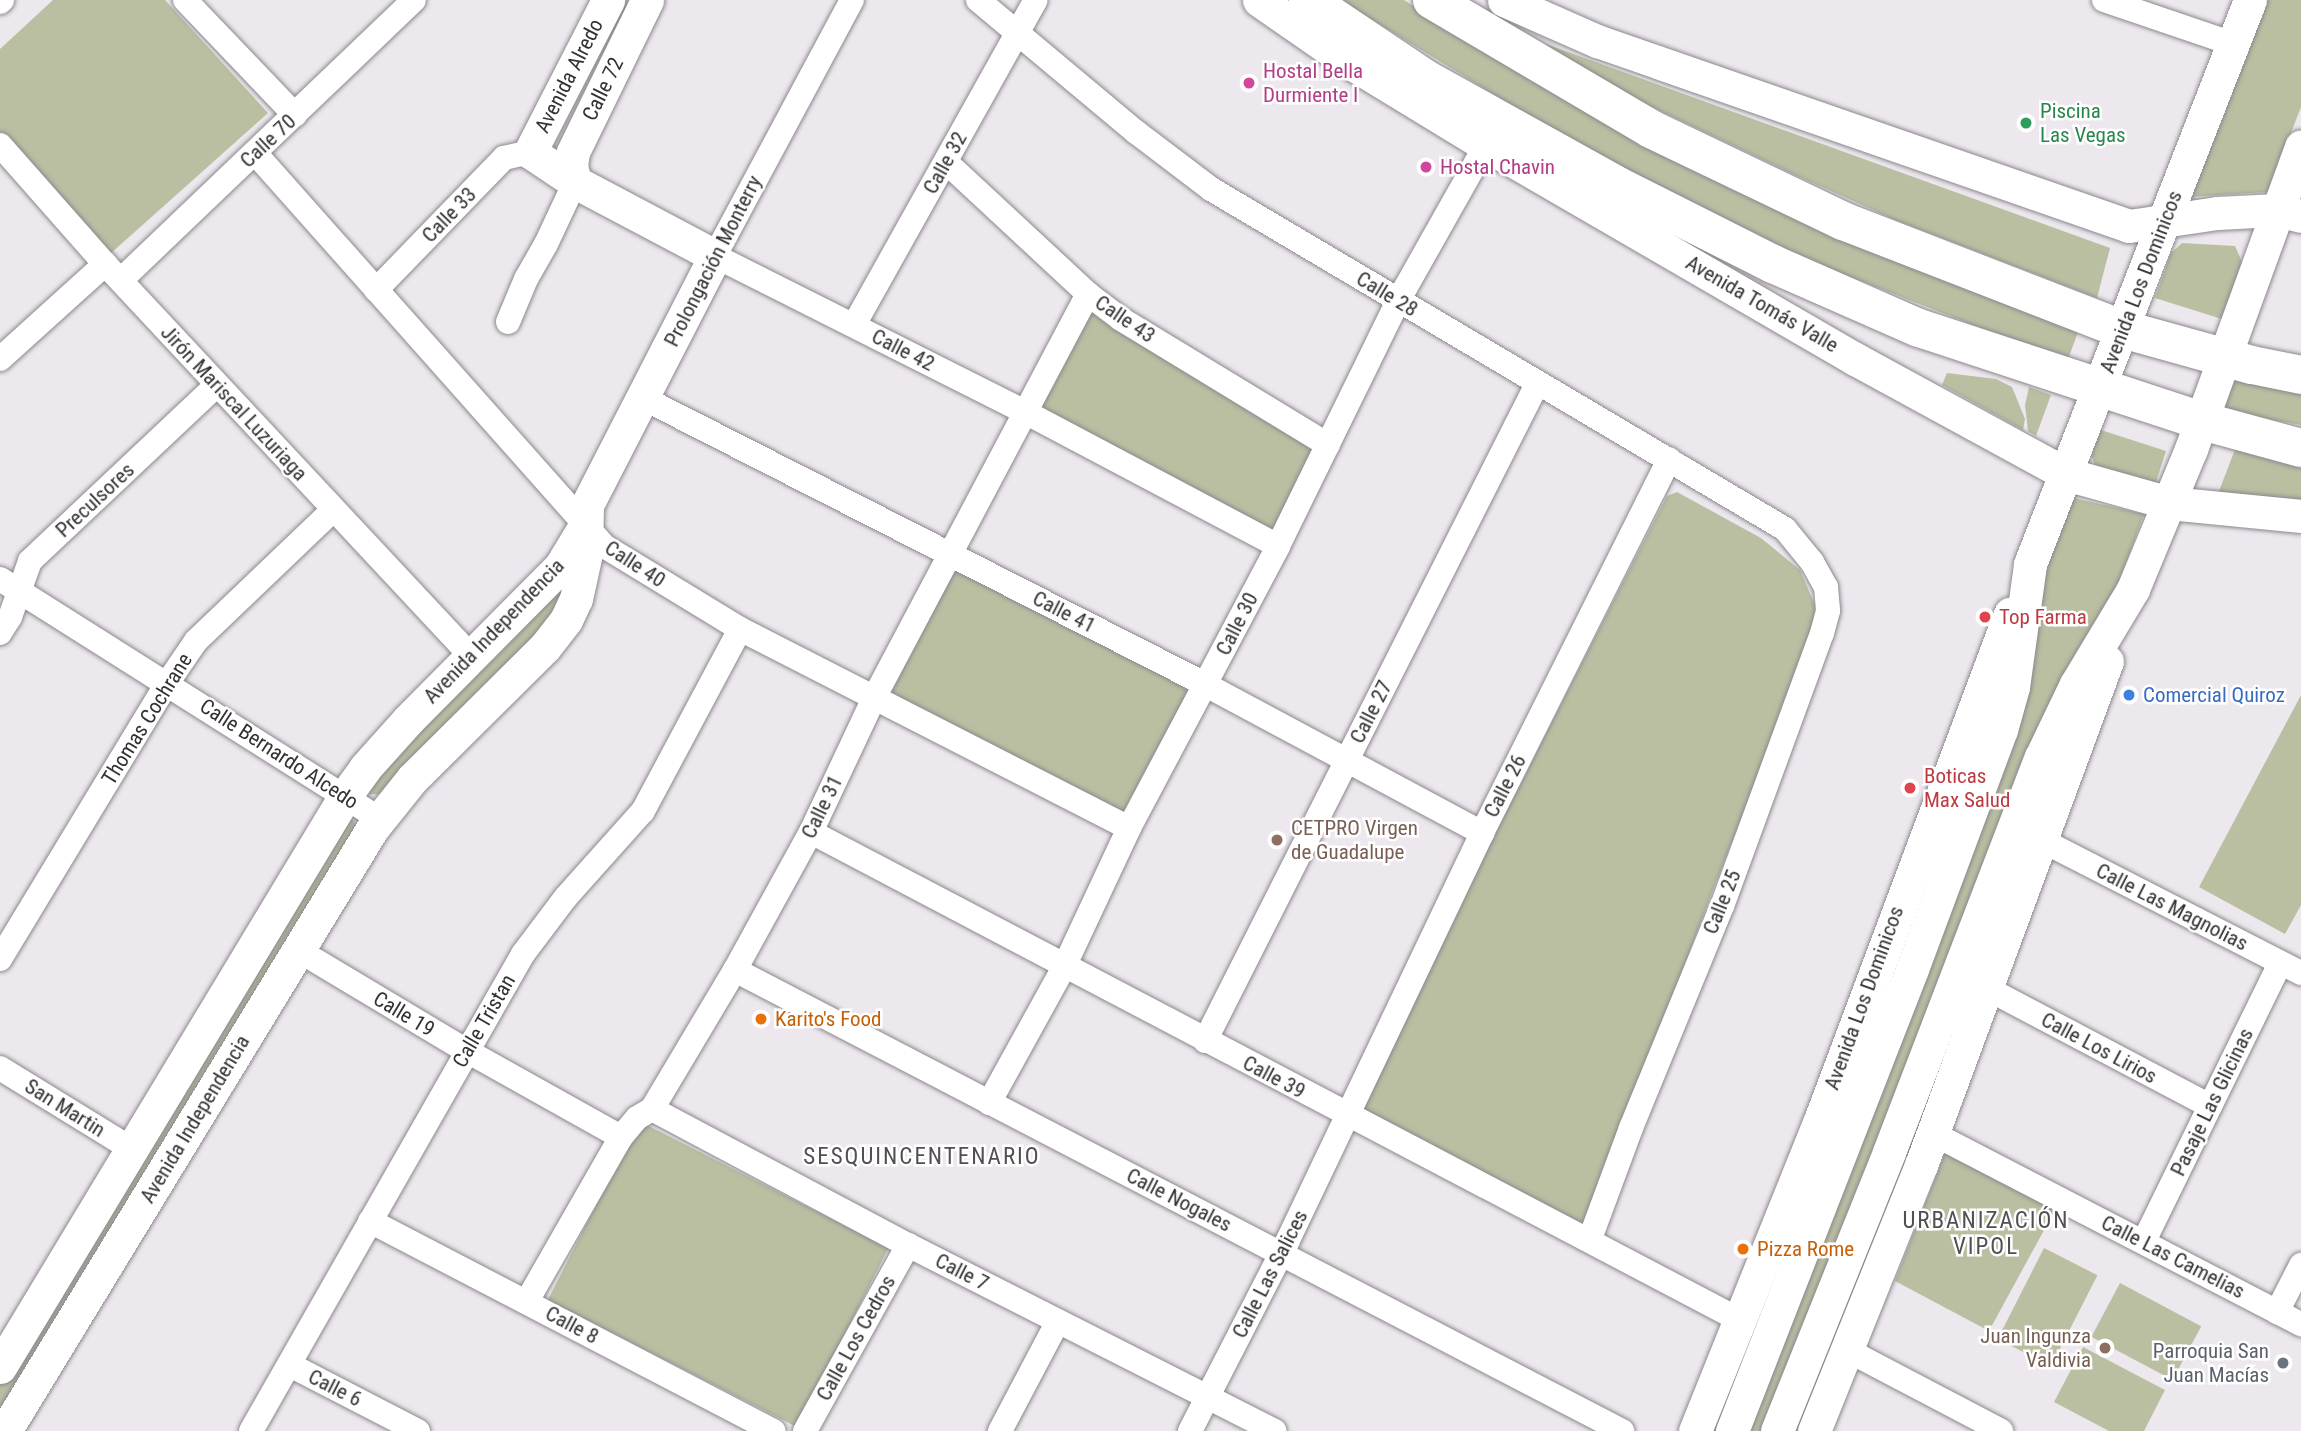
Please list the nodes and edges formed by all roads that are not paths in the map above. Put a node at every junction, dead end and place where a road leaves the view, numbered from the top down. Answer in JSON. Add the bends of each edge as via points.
{"nodes":[{"id":1,"x":185,"y":0,"type":"edge"},
{"id":2,"x":414,"y":0,"type":"edge"},
{"id":3,"x":608,"y":0,"type":"edge"},
{"id":4,"x":647,"y":0,"type":"edge"},
{"id":5,"x":852,"y":0,"type":"edge"},
{"id":6,"x":978,"y":0,"type":"edge"},
{"id":7,"x":1037,"y":0,"type":"edge"},
{"id":8,"x":1259,"y":0,"type":"edge"},
{"id":9,"x":1308,"y":0,"type":"edge"},
{"id":10,"x":1432,"y":0,"type":"edge"},
{"id":11,"x":1504,"y":0,"type":"edge"},
{"id":12,"x":2104,"y":0,"type":"edge"},
{"id":13,"x":2250,"y":0,"type":"edge"},
{"id":14,"x":1018,"y":34,"type":"junction"},
{"id":15,"x":2233,"y":44,"type":"junction"},
{"id":16,"x":550,"y":112,"type":"junction"},
{"id":17,"x":295,"y":115,"type":"junction"},
{"id":18,"x":582,"y":132,"type":"junction"},
{"id":19,"x":0,"y":145,"type":"edge"},
{"id":20,"x":1486,"y":145,"type":"junction"},
{"id":21,"x":2301,"y":146,"type":"edge"},
{"id":22,"x":530,"y":152,"type":"junction"},
{"id":23,"x":255,"y":153,"type":"junction"},
{"id":24,"x":946,"y":162,"type":"junction"},
{"id":25,"x":575,"y":182,"type":"junction"},
{"id":26,"x":2289,"y":213,"type":"edge"},
{"id":27,"x":2164,"y":220,"type":"junction"},
{"id":28,"x":715,"y":256,"type":"junction"},
{"id":29,"x":113,"y":272,"type":"junction"},
{"id":30,"x":376,"y":289,"type":"junction"},
{"id":31,"x":1088,"y":294,"type":"junction"},
{"id":32,"x":1398,"y":301,"type":"junction"},
{"id":33,"x":508,"y":322,"type":"dead end"},
{"id":34,"x":854,"y":325,"type":"junction"},
{"id":35,"x":2122,"y":329,"type":"junction"},
{"id":36,"x":2225,"y":358,"type":"junction"},
{"id":37,"x":0,"y":359,"type":"edge"},
{"id":38,"x":2301,"y":375,"type":"edge"},
{"id":39,"x":1537,"y":384,"type":"junction"},
{"id":40,"x":217,"y":385,"type":"junction"},
{"id":41,"x":2099,"y":387,"type":"junction"},
{"id":42,"x":643,"y":398,"type":"junction"},
{"id":43,"x":1027,"y":413,"type":"junction"},
{"id":44,"x":2202,"y":421,"type":"junction"},
{"id":45,"x":1328,"y":445,"type":"junction"},
{"id":46,"x":2301,"y":448,"type":"edge"},
{"id":47,"x":1669,"y":458,"type":"junction"},
{"id":48,"x":2066,"y":474,"type":"junction"},
{"id":49,"x":2169,"y":503,"type":"junction"},
{"id":50,"x":333,"y":510,"type":"junction"},
{"id":51,"x":2301,"y":516,"type":"edge"},
{"id":52,"x":584,"y":526,"type":"junction"},
{"id":53,"x":1278,"y":546,"type":"junction"},
{"id":54,"x":951,"y":555,"type":"junction"},
{"id":55,"x":1812,"y":562,"type":"joint"},
{"id":56,"x":2030,"y":564,"type":"junction"},
{"id":57,"x":9,"y":584,"type":"edge"},
{"id":58,"x":2133,"y":589,"type":"junction"},
{"id":59,"x":740,"y":629,"type":"junction"},
{"id":60,"x":0,"y":634,"type":"edge"},
{"id":61,"x":472,"y":657,"type":"junction"},
{"id":62,"x":167,"y":682,"type":"junction"},
{"id":63,"x":1206,"y":685,"type":"junction"},
{"id":64,"x":875,"y":696,"type":"junction"},
{"id":65,"x":1347,"y":759,"type":"junction"},
{"id":66,"x":345,"y":796,"type":"junction"},
{"id":67,"x":380,"y":818,"type":"junction"},
{"id":68,"x":1129,"y":828,"type":"junction"},
{"id":69,"x":811,"y":832,"type":"junction"},
{"id":70,"x":1482,"y":833,"type":"junction"},
{"id":71,"x":2043,"y":841,"type":"junction"},
{"id":72,"x":298,"y":950,"type":"junction"},
{"id":73,"x":0,"y":959,"type":"edge"},
{"id":74,"x":1064,"y":967,"type":"junction"},
{"id":75,"x":2290,"y":968,"type":"edge"},
{"id":76,"x":736,"y":970,"type":"junction"},
{"id":77,"x":1988,"y":989,"type":"junction"},
{"id":78,"x":1205,"y":1041,"type":"junction"},
{"id":79,"x":467,"y":1051,"type":"junction"},
{"id":80,"x":0,"y":1068,"type":"edge"},
{"id":81,"x":989,"y":1103,"type":"junction"},
{"id":82,"x":2210,"y":1106,"type":"junction"},
{"id":83,"x":652,"y":1110,"type":"junction"},
{"id":84,"x":1347,"y":1115,"type":"junction"},
{"id":85,"x":1932,"y":1133,"type":"junction"},
{"id":86,"x":621,"y":1137,"type":"junction"},
{"id":87,"x":130,"y":1148,"type":"junction"},
{"id":88,"x":370,"y":1221,"type":"junction"},
{"id":89,"x":1590,"y":1239,"type":"junction"},
{"id":90,"x":2144,"y":1241,"type":"junction"},
{"id":91,"x":908,"y":1245,"type":"junction"},
{"id":92,"x":1281,"y":1251,"type":"junction"},
{"id":93,"x":2301,"y":1265,"type":"edge"},
{"id":94,"x":527,"y":1301,"type":"junction"},
{"id":95,"x":2277,"y":1312,"type":"junction"},
{"id":96,"x":1738,"y":1319,"type":"junction"},
{"id":97,"x":1058,"y":1321,"type":"junction"},
{"id":98,"x":2301,"y":1324,"type":"edge"},
{"id":99,"x":1847,"y":1350,"type":"junction"},
{"id":100,"x":290,"y":1365,"type":"junction"},
{"id":101,"x":0,"y":1367,"type":"edge"},
{"id":102,"x":1208,"y":1396,"type":"junction"},
{"id":103,"x":5,"y":1431,"type":"edge"},
{"id":104,"x":251,"y":1431,"type":"edge"},
{"id":105,"x":418,"y":1431,"type":"edge"},
{"id":106,"x":774,"y":1431,"type":"edge"},
{"id":107,"x":805,"y":1431,"type":"edge"},
{"id":108,"x":1000,"y":1431,"type":"edge"},
{"id":109,"x":1190,"y":1431,"type":"edge"},
{"id":110,"x":1274,"y":1431,"type":"edge"},
{"id":111,"x":1622,"y":1431,"type":"edge"},
{"id":112,"x":1695,"y":1431,"type":"edge"},
{"id":113,"x":1732,"y":1431,"type":"edge"},
{"id":114,"x":1777,"y":1431,"type":"edge"},
{"id":115,"x":1814,"y":1431,"type":"edge"},
{"id":116,"x":2001,"y":1431,"type":"edge"}],
"edges":[{"from":1,"to":17,"type":"street"},
{"from":2,"to":17,"type":"street","name":"Calle 70"},
{"from":3,"to":16,"type":"street","name":"Avenida Alredo"},
{"from":4,"to":18,"type":"street","name":"Calle 72"},
{"from":5,"to":28,"type":"street","name":"Prolongación Monterry"},
{"from":6,"to":14,"type":"street","name":"Calle 28"},
{"from":7,"to":14,"type":"street","name":"Calle 32"},
{"from":8,"to":20,"type":"street","name":"Avenida Tomás Valle","via":[[1341,57]]},
{"from":9,"to":41,"type":"main road","name":"Avenida Tomás Valle","via":[[1424,78],[1618,186],[1773,264],[1919,328]]},
{"from":10,"to":35,"type":"main road","via":[[1651,129],[1843,222]]},
{"from":11,"to":27,"type":"street","via":[[1597,41],[2129,226]]},
{"from":12,"to":15,"type":"street"},
{"from":13,"to":15,"type":"street","name":"Avenida Los Dominicos"},
{"from":14,"to":24,"type":"street","name":"Calle 32"},
{"from":14,"to":32,"type":"street","name":"Calle 28","via":[[1211,190]]},
{"from":15,"to":27,"type":"street","name":"Avenida Los Dominicos"},
{"from":16,"to":18,"type":"street"},
{"from":16,"to":22,"type":"street","name":"Avenida Alredo"},
{"from":17,"to":23,"type":"street","name":"Calle 70"},
{"from":18,"to":25,"type":"street","name":"Calle 72","via":[[571,166]]},
{"from":19,"to":29,"type":"street","name":"Jirón Mariscal Luzuriaga"},
{"from":20,"to":32,"type":"street","name":"Calle 30"},
{"from":20,"to":48,"type":"street","name":"Avenida Tomás Valle","via":[[1855,359]]},
{"from":21,"to":26,"type":"street"},
{"from":22,"to":25,"type":"street","name":"Calle 42"},
{"from":22,"to":30,"type":"street","name":"Calle 33","via":[[504,158]]},
{"from":23,"to":29,"type":"street","name":"Calle 70"},
{"from":23,"to":30,"type":"street","name":"Calle 40"},
{"from":24,"to":31,"type":"street","name":"Calle 43"},
{"from":24,"to":34,"type":"street","name":"Calle 32"},
{"from":25,"to":28,"type":"street","name":"Calle 42"},
{"from":25,"to":33,"type":"street"},
{"from":26,"to":27,"type":"street","via":[[2217,213]]},
{"from":26,"to":36,"type":"street"},
{"from":27,"to":35,"type":"street","name":"Avenida Los Dominicos"},
{"from":28,"to":34,"type":"street","name":"Calle 42"},
{"from":28,"to":42,"type":"street","name":"Prolongación Monterry"},
{"from":29,"to":37,"type":"street","name":"Calle 70"},
{"from":29,"to":40,"type":"street","name":"Jirón Mariscal Luzuriaga"},
{"from":30,"to":52,"type":"street","name":"Calle 40"},
{"from":31,"to":43,"type":"street","name":"Calle 31"},
{"from":31,"to":45,"type":"street","name":"Calle 43"},
{"from":32,"to":39,"type":"street","name":"Calle 28"},
{"from":32,"to":45,"type":"street","name":"Calle 30"},
{"from":34,"to":43,"type":"street","name":"Calle 42"},
{"from":35,"to":36,"type":"main road"},
{"from":35,"to":41,"type":"street","name":"Avenida Los Dominicos"},
{"from":36,"to":38,"type":"main road"},
{"from":36,"to":44,"type":"street"},
{"from":39,"to":47,"type":"street","name":"Calle 28"},
{"from":39,"to":65,"type":"street","name":"Calle 27"},
{"from":40,"to":50,"type":"street","name":"Jirón Mariscal Luzuriaga"},
{"from":40,"to":57,"type":"street","name":"Preculsores"},
{"from":41,"to":44,"type":"main road","name":"Avenida Tomás Valle"},
{"from":41,"to":48,"type":"street","name":"Avenida Los Dominicos"},
{"from":42,"to":52,"type":"street","name":"Prolongación Monterry","via":[[594,489]]},
{"from":42,"to":54,"type":"street","name":"Calle 41"},
{"from":43,"to":53,"type":"street","name":"Calle 42"},
{"from":43,"to":54,"type":"street","name":"Calle 31"},
{"from":44,"to":46,"type":"main road","name":"Avenida Tomás Valle"},
{"from":44,"to":49,"type":"street"},
{"from":45,"to":53,"type":"street","name":"Calle 30"},
{"from":47,"to":55,"type":"street","name":"Calle 28","via":[[1786,529]]},
{"from":47,"to":70,"type":"street","name":"Calle 26"},
{"from":48,"to":49,"type":"street","name":"Avenida Tomás Valle"},
{"from":48,"to":56,"type":"street","name":"Avenida Los Dominicos"},
{"from":49,"to":51,"type":"street","name":"Avenida Tomás Valle"},
{"from":49,"to":58,"type":"street"},
{"from":50,"to":61,"type":"street","name":"Jirón Mariscal Luzuriaga"},
{"from":50,"to":62,"type":"street","name":"Thomas Cochrane","via":[[196,641]]},
{"from":52,"to":59,"type":"street","name":"Calle 40","via":[[604,546]]},
{"from":52,"to":61,"type":"street","name":"Avenida Independencia","via":[[560,567]]},
{"from":52,"to":67,"type":"street","name":"Avenida Independencia","via":[[583,575],[566,620]]},
{"from":53,"to":63,"type":"street","name":"Calle 30"},
{"from":54,"to":63,"type":"street","name":"Calle 41"},
{"from":54,"to":64,"type":"street","name":"Calle 31"},
{"from":55,"to":89,"type":"street","name":"Calle 25","via":[[1826,587],[1828,611],[1822,633],[1722,906]]},
{"from":56,"to":96,"type":"street","name":"Avenida Los Dominicos","via":[[1819,1122]]},
{"from":56,"to":113,"type":"street","name":"Avenida Los Dominicos","via":[[2013,687],[2001,730]]},
{"from":57,"to":60,"type":"street","name":"Preculsores","via":[[10,617]]},
{"from":57,"to":62,"type":"street","name":"Calle Bernardo Alcedo"},
{"from":58,"to":71,"type":"street"},
{"from":58,"to":114,"type":"street","via":[[2076,684],[2041,757]]},
{"from":59,"to":64,"type":"street","name":"Calle 40"},
{"from":59,"to":79,"type":"street","name":"Calle Tristan","via":[[643,811],[566,897],[523,954]]},
{"from":61,"to":66,"type":"street","name":"Avenida Independencia","via":[[408,720]]},
{"from":62,"to":66,"type":"street","name":"Calle Bernardo Alcedo"},
{"from":62,"to":73,"type":"street","name":"Thomas Cochrane"},
{"from":63,"to":65,"type":"street","name":"Calle 41"},
{"from":63,"to":68,"type":"street","name":"Calle 30"},
{"from":64,"to":68,"type":"street","name":"Calle 40"},
{"from":64,"to":69,"type":"street","name":"Calle 31"},
{"from":65,"to":70,"type":"street","name":"Calle 41"},
{"from":65,"to":78,"type":"street","name":"Calle 27"},
{"from":66,"to":67,"type":"street","name":"Calle Bernardo Alcedo"},
{"from":66,"to":87,"type":"street","name":"Avenida Independencia"},
{"from":67,"to":72,"type":"street","name":"Avenida Independencia"},
{"from":68,"to":74,"type":"street","name":"Calle 30"},
{"from":69,"to":74,"type":"street","name":"Calle 39"},
{"from":69,"to":76,"type":"street","name":"Calle 31"},
{"from":70,"to":84,"type":"street","name":"Calle 26"},
{"from":71,"to":75,"type":"street","name":"Calle Las Magnolias"},
{"from":71,"to":77,"type":"street"},
{"from":72,"to":79,"type":"street","name":"Calle 19"},
{"from":72,"to":103,"type":"street","name":"Avenida Independencia"},
{"from":74,"to":78,"type":"street","name":"Calle 39"},
{"from":74,"to":81,"type":"street","name":"Calle 30"},
{"from":75,"to":82,"type":"street","name":"Pasaje Las Glicinas"},
{"from":76,"to":81,"type":"street","name":"Calle Nogales"},
{"from":76,"to":83,"type":"street","name":"Calle 31"},
{"from":77,"to":82,"type":"street","name":"Calle Los Lirios"},
{"from":77,"to":85,"type":"street"},
{"from":78,"to":84,"type":"street","name":"Calle 39"},
{"from":79,"to":86,"type":"street","name":"Calle 19"},
{"from":79,"to":88,"type":"street","name":"Calle Tristan"},
{"from":80,"to":87,"type":"street","name":"San Martin"},
{"from":81,"to":92,"type":"street","name":"Calle Nogales"},
{"from":82,"to":90,"type":"street","name":"Pasaje Las Glicinas"},
{"from":83,"to":86,"type":"street","name":"Calle 31","via":[[637,1118]]},
{"from":83,"to":91,"type":"street","name":"Calle 7"},
{"from":84,"to":89,"type":"street","name":"Calle 39"},
{"from":84,"to":92,"type":"street","name":"Calle Las Salices"},
{"from":85,"to":90,"type":"street","name":"Calle Las Camelias"},
{"from":85,"to":99,"type":"street"},
{"from":86,"to":94,"type":"street","name":"Calle 31"},
{"from":87,"to":101,"type":"street","name":"Avenida Independencia"},
{"from":88,"to":94,"type":"street","name":"Calle 8"},
{"from":88,"to":100,"type":"street","name":"Calle Tristan"},
{"from":89,"to":96,"type":"street","name":"Calle 39"},
{"from":90,"to":95,"type":"street","name":"Calle Las Camelias"},
{"from":91,"to":97,"type":"street","name":"Calle 7"},
{"from":91,"to":107,"type":"street","name":"Calle Los Cedros"},
{"from":92,"to":102,"type":"street","name":"Calle Las Salices"},
{"from":92,"to":111,"type":"street","name":"Calle Nogales"},
{"from":93,"to":95,"type":"street"},
{"from":94,"to":106,"type":"street","name":"Calle 8"},
{"from":95,"to":98,"type":"street","name":"Calle Las Camelias"},
{"from":96,"to":112,"type":"street","name":"Avenida Los Dominicos"},
{"from":97,"to":102,"type":"street","name":"Calle 7"},
{"from":97,"to":108,"type":"street"},
{"from":99,"to":115,"type":"street"},
{"from":99,"to":116,"type":"street"},
{"from":100,"to":104,"type":"street","name":"Calle Tristan"},
{"from":100,"to":105,"type":"street","name":"Calle 6"},
{"from":102,"to":109,"type":"street","name":"Calle Las Salices"},
{"from":102,"to":110,"type":"street","name":"Calle 7"}]}
